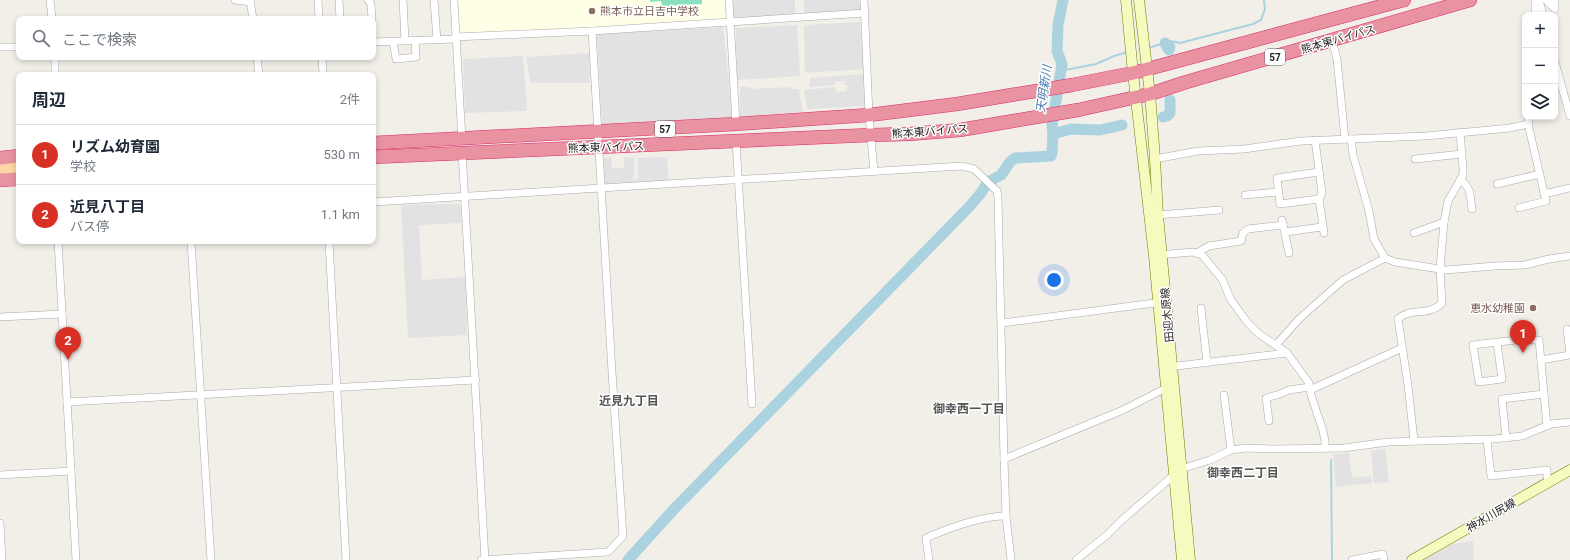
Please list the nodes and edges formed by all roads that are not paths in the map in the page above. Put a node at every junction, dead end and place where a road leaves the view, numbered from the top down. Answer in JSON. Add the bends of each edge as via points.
{"nodes":[{"id":1,"x":50,"y":0,"type":"edge"},
{"id":2,"x":235,"y":0,"type":"edge"},
{"id":3,"x":318,"y":0,"type":"edge"},
{"id":4,"x":339,"y":0,"type":"edge"},
{"id":5,"x":368,"y":0,"type":"edge"},
{"id":6,"x":403,"y":0,"type":"edge"},
{"id":7,"x":434,"y":0,"type":"edge"},
{"id":8,"x":454,"y":0,"type":"edge"},
{"id":9,"x":729,"y":0,"type":"edge"},
{"id":10,"x":864,"y":0,"type":"edge"},
{"id":11,"x":1404,"y":0,"type":"edge"},
{"id":12,"x":1470,"y":0,"type":"edge"},
{"id":13,"x":1536,"y":0,"type":"edge"},
{"id":14,"x":1539,"y":0,"type":"edge"},
{"id":15,"x":1546,"y":0,"type":"edge"},
{"id":16,"x":1555,"y":0,"type":"edge"},
{"id":17,"x":250,"y":1,"type":"edge"},
{"id":18,"x":1139,"y":2,"type":"edge"},
{"id":19,"x":1127,"y":3,"type":"edge"},
{"id":20,"x":1535,"y":12,"type":"edge"},
{"id":21,"x":1542,"y":12,"type":"edge"},
{"id":22,"x":865,"y":13,"type":"junction"},
{"id":23,"x":52,"y":16,"type":"edge"},
{"id":24,"x":252,"y":16,"type":"edge"},
{"id":25,"x":319,"y":16,"type":"edge"},
{"id":26,"x":340,"y":16,"type":"edge"},
{"id":27,"x":372,"y":16,"type":"edge"},
{"id":28,"x":730,"y":22,"type":"junction"},
{"id":29,"x":592,"y":31,"type":"junction"},
{"id":30,"x":455,"y":38,"type":"junction"},
{"id":31,"x":415,"y":40,"type":"junction"},
{"id":32,"x":437,"y":40,"type":"junction"},
{"id":33,"x":1332,"y":40,"type":"junction"},
{"id":34,"x":393,"y":41,"type":"junction"},
{"id":35,"x":405,"y":41,"type":"junction"},
{"id":36,"x":376,"y":42,"type":"edge"},
{"id":37,"x":0,"y":47,"type":"edge"},
{"id":38,"x":16,"y":47,"type":"edge"},
{"id":39,"x":54,"y":60,"type":"edge"},
{"id":40,"x":257,"y":60,"type":"edge"},
{"id":41,"x":322,"y":60,"type":"edge"},
{"id":42,"x":1146,"y":70,"type":"junction"},
{"id":43,"x":55,"y":72,"type":"edge"},
{"id":44,"x":259,"y":72,"type":"edge"},
{"id":45,"x":323,"y":72,"type":"edge"},
{"id":46,"x":1133,"y":73,"type":"junction"},
{"id":47,"x":1558,"y":73,"type":"edge"},
{"id":48,"x":1150,"y":94,"type":"junction"},
{"id":49,"x":1136,"y":97,"type":"junction"},
{"id":50,"x":869,"y":115,"type":"junction"},
{"id":51,"x":1570,"y":115,"type":"edge"},
{"id":52,"x":1529,"y":120,"type":"edge"},
{"id":53,"x":736,"y":124,"type":"junction"},
{"id":54,"x":598,"y":132,"type":"junction"},
{"id":55,"x":1460,"y":132,"type":"junction"},
{"id":56,"x":871,"y":135,"type":"junction"},
{"id":57,"x":462,"y":137,"type":"junction"},
{"id":58,"x":1348,"y":139,"type":"junction"},
{"id":59,"x":1315,"y":140,"type":"junction"},
{"id":60,"x":736,"y":141,"type":"junction"},
{"id":61,"x":376,"y":143,"type":"edge"},
{"id":62,"x":598,"y":147,"type":"junction"},
{"id":63,"x":462,"y":152,"type":"junction"},
{"id":64,"x":1462,"y":154,"type":"junction"},
{"id":65,"x":16,"y":156,"type":"edge"},
{"id":66,"x":376,"y":157,"type":"edge"},
{"id":67,"x":0,"y":158,"type":"edge"},
{"id":68,"x":1155,"y":159,"type":"junction"},
{"id":69,"x":1415,"y":159,"type":"dead end"},
{"id":70,"x":16,"y":164,"type":"edge"},
{"id":71,"x":0,"y":165,"type":"edge"},
{"id":72,"x":16,"y":172,"type":"edge"},
{"id":73,"x":874,"y":172,"type":"junction"},
{"id":74,"x":1319,"y":172,"type":"junction"},
{"id":75,"x":0,"y":173,"type":"edge"},
{"id":76,"x":1540,"y":174,"type":"junction"},
{"id":77,"x":16,"y":179,"type":"edge"},
{"id":78,"x":739,"y":179,"type":"junction"},
{"id":79,"x":0,"y":180,"type":"edge"},
{"id":80,"x":1460,"y":180,"type":"junction"},
{"id":81,"x":1497,"y":184,"type":"dead end"},
{"id":82,"x":600,"y":188,"type":"junction"},
{"id":83,"x":1570,"y":188,"type":"edge"},
{"id":84,"x":1278,"y":192,"type":"junction"},
{"id":85,"x":1245,"y":194,"type":"dead end"},
{"id":86,"x":1544,"y":194,"type":"junction"},
{"id":87,"x":465,"y":196,"type":"junction"},
{"id":88,"x":1319,"y":199,"type":"junction"},
{"id":89,"x":376,"y":202,"type":"edge"},
{"id":90,"x":1519,"y":208,"type":"dead end"},
{"id":91,"x":1472,"y":209,"type":"dead end"},
{"id":92,"x":1219,"y":210,"type":"dead end"},
{"id":93,"x":1158,"y":216,"type":"junction"},
{"id":94,"x":1444,"y":222,"type":"junction"},
{"id":95,"x":1284,"y":225,"type":"junction"},
{"id":96,"x":1414,"y":233,"type":"dead end"},
{"id":97,"x":58,"y":244,"type":"edge"},
{"id":98,"x":191,"y":244,"type":"edge"},
{"id":99,"x":329,"y":244,"type":"edge"},
{"id":100,"x":1197,"y":253,"type":"junction"},
{"id":101,"x":1289,"y":253,"type":"dead end"},
{"id":102,"x":1158,"y":255,"type":"junction"},
{"id":103,"x":1570,"y":256,"type":"edge"},
{"id":104,"x":1385,"y":258,"type":"junction"},
{"id":105,"x":1440,"y":269,"type":"junction"},
{"id":106,"x":1162,"y":302,"type":"junction"},
{"id":107,"x":1200,"y":308,"type":"dead end"},
{"id":108,"x":62,"y":314,"type":"junction"},
{"id":109,"x":0,"y":317,"type":"edge"},
{"id":110,"x":1002,"y":323,"type":"junction"},
{"id":111,"x":1567,"y":329,"type":"dead end"},
{"id":112,"x":1497,"y":343,"type":"junction"},
{"id":113,"x":1276,"y":345,"type":"junction"},
{"id":114,"x":1402,"y":348,"type":"junction"},
{"id":115,"x":1287,"y":353,"type":"junction"},
{"id":116,"x":1570,"y":355,"type":"edge"},
{"id":117,"x":1541,"y":360,"type":"junction"},
{"id":118,"x":1207,"y":363,"type":"junction"},
{"id":119,"x":1168,"y":368,"type":"junction"},
{"id":120,"x":476,"y":380,"type":"junction"},
{"id":121,"x":1170,"y":386,"type":"junction"},
{"id":122,"x":337,"y":388,"type":"junction"},
{"id":123,"x":1310,"y":389,"type":"junction"},
{"id":124,"x":1544,"y":394,"type":"junction"},
{"id":125,"x":202,"y":395,"type":"junction"},
{"id":126,"x":1224,"y":395,"type":"dead end"},
{"id":127,"x":67,"y":402,"type":"junction"},
{"id":128,"x":752,"y":404,"type":"dead end"},
{"id":129,"x":1269,"y":421,"type":"dead end"},
{"id":130,"x":1570,"y":422,"type":"edge"},
{"id":131,"x":1547,"y":426,"type":"junction"},
{"id":132,"x":1506,"y":438,"type":"junction"},
{"id":133,"x":1487,"y":440,"type":"junction"},
{"id":134,"x":1414,"y":441,"type":"junction"},
{"id":135,"x":1325,"y":448,"type":"junction"},
{"id":136,"x":1231,"y":450,"type":"junction"},
{"id":137,"x":1004,"y":459,"type":"junction"},
{"id":138,"x":1570,"y":470,"type":"edge"},
{"id":139,"x":71,"y":471,"type":"junction"},
{"id":140,"x":1178,"y":472,"type":"junction"},
{"id":141,"x":0,"y":475,"type":"edge"},
{"id":142,"x":1548,"y":477,"type":"dead end"},
{"id":143,"x":1006,"y":516,"type":"junction"},
{"id":144,"x":0,"y":523,"type":"edge"},
{"id":145,"x":2,"y":560,"type":"edge"},
{"id":146,"x":76,"y":560,"type":"edge"},
{"id":147,"x":211,"y":560,"type":"edge"},
{"id":148,"x":346,"y":560,"type":"edge"},
{"id":149,"x":481,"y":560,"type":"edge"},
{"id":150,"x":485,"y":560,"type":"edge"},
{"id":151,"x":929,"y":560,"type":"edge"},
{"id":152,"x":1011,"y":560,"type":"edge"},
{"id":153,"x":1076,"y":560,"type":"edge"},
{"id":154,"x":1182,"y":560,"type":"edge"},
{"id":155,"x":1190,"y":560,"type":"edge"},
{"id":156,"x":1352,"y":560,"type":"edge"},
{"id":157,"x":1384,"y":560,"type":"edge"},
{"id":158,"x":1412,"y":560,"type":"edge"}],
"edges":[{"from":1,"to":23,"type":"street"},
{"from":2,"to":17,"type":"street"},
{"from":3,"to":25,"type":"street"},
{"from":4,"to":26,"type":"street"},
{"from":5,"to":27,"type":"street"},
{"from":6,"to":35,"type":"street"},
{"from":7,"to":32,"type":"street"},
{"from":8,"to":30,"type":"street"},
{"from":9,"to":28,"type":"street"},
{"from":10,"to":22,"type":"street"},
{"from":11,"to":42,"type":"highway","name":"熊本東バイパス","number":"57"},
{"from":12,"to":33,"type":"highway","name":"熊本東バイパス","number":"57"},
{"from":13,"to":20,"type":"street"},
{"from":14,"to":21,"type":"street"},
{"from":15,"to":16,"type":"street","via":[[1555,9]]},
{"from":17,"to":24,"type":"street"},
{"from":18,"to":42,"type":"main road","name":"田迎木原線"},
{"from":19,"to":46,"type":"main road","name":"田迎木原線"},
{"from":22,"to":28,"type":"street"},
{"from":22,"to":50,"type":"street"},
{"from":28,"to":29,"type":"street"},
{"from":28,"to":53,"type":"street"},
{"from":29,"to":30,"type":"street"},
{"from":29,"to":54,"type":"street"},
{"from":30,"to":32,"type":"street"},
{"from":30,"to":57,"type":"street"},
{"from":31,"to":32,"type":"street"},
{"from":31,"to":34,"type":"street","via":[[416,57],[396,59]]},
{"from":31,"to":35,"type":"street"},
{"from":33,"to":48,"type":"highway","name":"熊本東バイパス","number":"57"},
{"from":33,"to":58,"type":"street"},
{"from":34,"to":35,"type":"street"},
{"from":34,"to":36,"type":"street"},
{"from":37,"to":38,"type":"street"},
{"from":39,"to":43,"type":"street"},
{"from":40,"to":44,"type":"street"},
{"from":41,"to":45,"type":"street"},
{"from":42,"to":46,"type":"highway","name":"熊本東バイパス","number":"57"},
{"from":42,"to":48,"type":"main road","name":"田迎木原線"},
{"from":46,"to":49,"type":"main road","name":"田迎木原線"},
{"from":46,"to":50,"type":"highway","name":"熊本東バイパス","number":"57","via":[[957,104]]},
{"from":47,"to":51,"type":"street"},
{"from":48,"to":49,"type":"highway","name":"熊本東バイパス","number":"57"},
{"from":48,"to":68,"type":"main road","name":"田迎木原線"},
{"from":49,"to":56,"type":"highway","name":"熊本東バイパス","number":"57","via":[[1078,110],[960,130]]},
{"from":49,"to":102,"type":"main road","name":"田迎木原線"},
{"from":50,"to":53,"type":"highway","name":"熊本東バイパス","number":"57"},
{"from":50,"to":56,"type":"street"},
{"from":52,"to":55,"type":"street","via":[[1510,128]]},
{"from":52,"to":76,"type":"street"},
{"from":53,"to":54,"type":"highway","name":"熊本東バイパス","number":"57"},
{"from":54,"to":57,"type":"highway","name":"熊本東バイパス","number":"57"},
{"from":54,"to":62,"type":"street"},
{"from":55,"to":58,"type":"street"},
{"from":55,"to":64,"type":"street"},
{"from":56,"to":60,"type":"highway","name":"熊本東バイパス","number":"57"},
{"from":56,"to":73,"type":"street"},
{"from":57,"to":61,"type":"highway","name":"熊本東バイパス","number":"57"},
{"from":57,"to":63,"type":"street"},
{"from":58,"to":59,"type":"street"},
{"from":58,"to":104,"type":"street","via":[[1369,211],[1374,239]]},
{"from":59,"to":68,"type":"street","via":[[1244,149],[1198,151]]},
{"from":59,"to":74,"type":"street"},
{"from":60,"to":62,"type":"highway","name":"熊本東バイパス","number":"57"},
{"from":60,"to":78,"type":"street"},
{"from":62,"to":63,"type":"highway","name":"熊本東バイパス","number":"57"},
{"from":62,"to":82,"type":"street"},
{"from":63,"to":66,"type":"highway","name":"熊本東バイパス","number":"57"},
{"from":63,"to":87,"type":"street"},
{"from":64,"to":69,"type":"street"},
{"from":64,"to":80,"type":"street","via":[[1463,169]]},
{"from":65,"to":67,"type":"highway"},
{"from":68,"to":93,"type":"main road","name":"田迎木原線"},
{"from":70,"to":71,"type":"main road"},
{"from":72,"to":75,"type":"main road"},
{"from":73,"to":78,"type":"street"},
{"from":73,"to":110,"type":"street","via":[[962,166],[974,169],[997,191]]},
{"from":74,"to":84,"type":"street","via":[[1277,178]]},
{"from":74,"to":88,"type":"street","via":[[1322,193]]},
{"from":76,"to":81,"type":"street"},
{"from":76,"to":86,"type":"street"},
{"from":77,"to":79,"type":"highway"},
{"from":78,"to":82,"type":"street"},
{"from":78,"to":128,"type":"street"},
{"from":80,"to":91,"type":"street","via":[[1469,189]]},
{"from":80,"to":94,"type":"street","via":[[1448,201]]},
{"from":82,"to":87,"type":"street"},
{"from":82,"to":150,"type":"street","via":[[624,536],[608,552]]},
{"from":83,"to":86,"type":"street"},
{"from":84,"to":85,"type":"street"},
{"from":84,"to":88,"type":"street","via":[[1280,204]]},
{"from":86,"to":90,"type":"street","via":[[1546,201]]},
{"from":87,"to":89,"type":"street"},
{"from":87,"to":120,"type":"street"},
{"from":88,"to":95,"type":"street","via":[[1323,230]]},
{"from":92,"to":93,"type":"street"},
{"from":93,"to":102,"type":"main road","name":"田迎木原線"},
{"from":94,"to":96,"type":"street"},
{"from":94,"to":105,"type":"street"},
{"from":95,"to":100,"type":"street","via":[[1248,229],[1243,233],[1241,241],[1209,246]]},
{"from":95,"to":101,"type":"street"},
{"from":97,"to":108,"type":"street"},
{"from":98,"to":125,"type":"street"},
{"from":99,"to":122,"type":"street"},
{"from":100,"to":102,"type":"street"},
{"from":100,"to":113,"type":"street","via":[[1202,255],[1222,279],[1231,300],[1247,322]]},
{"from":102,"to":106,"type":"main road","name":"田迎木原線"},
{"from":103,"to":105,"type":"street","via":[[1524,265]]},
{"from":104,"to":105,"type":"street"},
{"from":104,"to":113,"type":"street","via":[[1343,280],[1299,319]]},
{"from":105,"to":114,"type":"street","via":[[1442,303],[1431,311],[1403,314],[1398,319]]},
{"from":106,"to":110,"type":"street"},
{"from":106,"to":119,"type":"main road","name":"田迎木原線"},
{"from":107,"to":118,"type":"street"},
{"from":108,"to":109,"type":"street"},
{"from":108,"to":127,"type":"street"},
{"from":110,"to":137,"type":"street"},
{"from":111,"to":116,"type":"street"},
{"from":112,"to":112,"type":"street","via":[[1473,345],[1479,382],[1502,379]]},
{"from":112,"to":117,"type":"street","via":[[1539,340]]},
{"from":113,"to":115,"type":"street"},
{"from":114,"to":123,"type":"street"},
{"from":114,"to":134,"type":"street"},
{"from":115,"to":118,"type":"street"},
{"from":115,"to":123,"type":"street","via":[[1309,383]]},
{"from":116,"to":117,"type":"street"},
{"from":117,"to":124,"type":"street"},
{"from":118,"to":119,"type":"street"},
{"from":119,"to":121,"type":"main road","name":"田迎木原線"},
{"from":120,"to":122,"type":"street"},
{"from":120,"to":150,"type":"street"},
{"from":121,"to":137,"type":"street","via":[[1123,410]]},
{"from":121,"to":140,"type":"main road","name":"田迎木原線"},
{"from":122,"to":125,"type":"street"},
{"from":122,"to":148,"type":"street"},
{"from":123,"to":129,"type":"street","via":[[1289,390],[1266,398]]},
{"from":123,"to":135,"type":"street","via":[[1323,431]]},
{"from":124,"to":131,"type":"street"},
{"from":124,"to":132,"type":"street","via":[[1502,399]]},
{"from":125,"to":127,"type":"street"},
{"from":125,"to":147,"type":"street"},
{"from":126,"to":136,"type":"street"},
{"from":127,"to":139,"type":"street"},
{"from":130,"to":131,"type":"street"},
{"from":131,"to":132,"type":"street","via":[[1522,436]]},
{"from":132,"to":133,"type":"street"},
{"from":133,"to":134,"type":"street"},
{"from":133,"to":142,"type":"street","via":[[1491,476],[1547,470]]},
{"from":134,"to":135,"type":"street"},
{"from":135,"to":136,"type":"street"},
{"from":136,"to":140,"type":"street"},
{"from":137,"to":143,"type":"street"},
{"from":138,"to":158,"type":"main road","name":"神水川尻線"},
{"from":139,"to":141,"type":"street"},
{"from":139,"to":146,"type":"street"},
{"from":140,"to":153,"type":"street"},
{"from":140,"to":154,"type":"main road","name":"田迎木原線"},
{"from":140,"to":155,"type":"main road","name":"田迎木原線"},
{"from":143,"to":151,"type":"street","via":[[972,522],[926,538]]},
{"from":143,"to":152,"type":"street"},
{"from":144,"to":145,"type":"street"},
{"from":149,"to":150,"type":"street"},
{"from":156,"to":157,"type":"street","via":[[1383,554]]}]}
